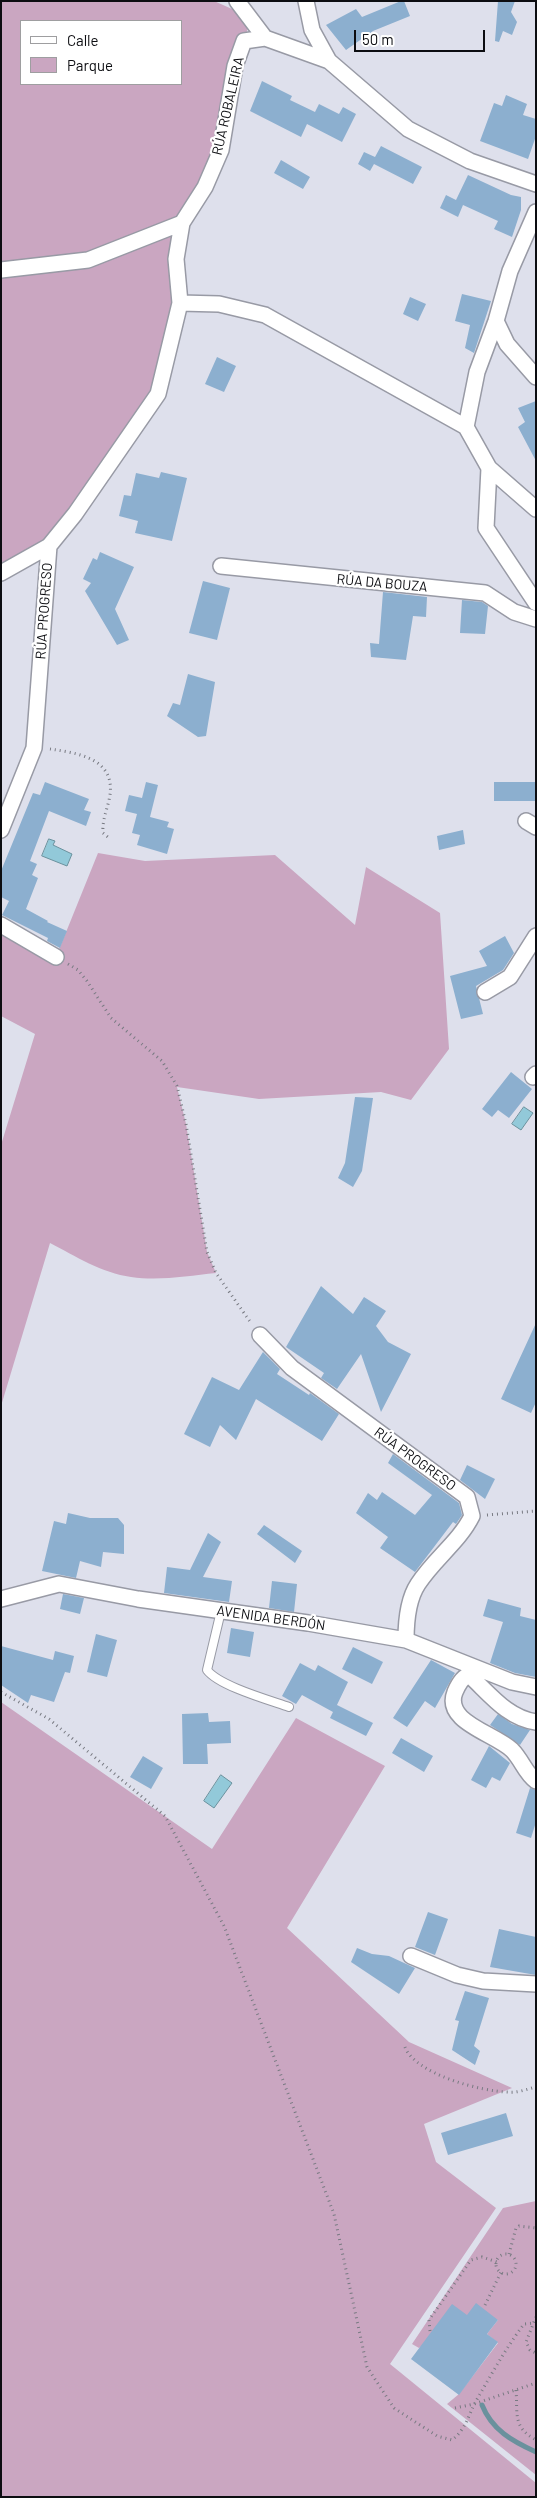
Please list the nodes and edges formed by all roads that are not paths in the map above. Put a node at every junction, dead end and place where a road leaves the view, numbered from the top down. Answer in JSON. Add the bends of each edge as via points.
{"nodes":[{"id":1,"x":237,"y":1,"type":"edge"},
{"id":2,"x":306,"y":1,"type":"edge"},
{"id":3,"x":265,"y":38,"type":"junction"},
{"id":4,"x":329,"y":61,"type":"junction"},
{"id":5,"x":536,"y":184,"type":"edge"},
{"id":6,"x":536,"y":212,"type":"edge"},
{"id":7,"x":182,"y":223,"type":"junction"},
{"id":8,"x":1,"y":270,"type":"edge"},
{"id":9,"x":180,"y":303,"type":"junction"},
{"id":10,"x":496,"y":321,"type":"junction"},
{"id":11,"x":536,"y":377,"type":"edge"},
{"id":12,"x":466,"y":427,"type":"junction"},
{"id":13,"x":489,"y":468,"type":"junction"},
{"id":14,"x":536,"y":509,"type":"edge"},
{"id":15,"x":49,"y":546,"type":"junction"},
{"id":16,"x":222,"y":566,"type":"dead end"},
{"id":17,"x":1,"y":573,"type":"edge"},
{"id":18,"x":536,"y":603,"type":"edge"},
{"id":19,"x":536,"y":619,"type":"edge"},
{"id":20,"x":1,"y":830,"type":"edge"},
{"id":21,"x":1,"y":924,"type":"edge"},
{"id":22,"x":536,"y":936,"type":"edge"},
{"id":23,"x":56,"y":957,"type":"road end"},
{"id":24,"x":485,"y":992,"type":"dead end"},
{"id":25,"x":260,"y":1335,"type":"road end"},
{"id":26,"x":1,"y":1599,"type":"edge"},
{"id":27,"x":221,"y":1611,"type":"junction"},
{"id":28,"x":406,"y":1640,"type":"junction"},
{"id":29,"x":471,"y":1671,"type":"junction"},
{"id":30,"x":536,"y":1688,"type":"edge"},
{"id":31,"x":289,"y":1707,"type":"dead end"},
{"id":32,"x":536,"y":1722,"type":"edge"},
{"id":33,"x":536,"y":1781,"type":"edge"},
{"id":34,"x":411,"y":1956,"type":"dead end"},
{"id":35,"x":536,"y":1984,"type":"edge"}],
"edges":[{"from":1,"to":3,"type":"street"},
{"from":2,"to":4,"type":"street","via":[[312,30]]},
{"from":3,"to":4,"type":"street"},
{"from":3,"to":7,"type":"street","name":"RÚA ROBALEIRA","via":[[244,41],[235,66],[221,150]]},
{"from":4,"to":5,"type":"street","via":[[408,128],[470,161]]},
{"from":6,"to":10,"type":"street","via":[[510,271]]},
{"from":7,"to":8,"type":"street","via":[[88,260]]},
{"from":7,"to":9,"type":"street","name":"RÚA ROBALEIRA","via":[[176,259]]},
{"from":9,"to":12,"type":"street","via":[[219,304],[265,315]]},
{"from":9,"to":15,"type":"street","name":"RÚA PROGRESO","via":[[158,394]]},
{"from":10,"to":11,"type":"street","via":[[507,344]]},
{"from":10,"to":12,"type":"street","via":[[477,372]]},
{"from":12,"to":13,"type":"street"},
{"from":13,"to":14,"type":"street"},
{"from":13,"to":18,"type":"street","via":[[486,528]]},
{"from":15,"to":17,"type":"street"},
{"from":15,"to":20,"type":"street","name":"RÚA PROGRESO","via":[[34,748]]},
{"from":16,"to":19,"type":"street","name":"RÚA DA BOUZA","via":[[485,593],[514,612]]},
{"from":21,"to":23,"type":"street"},
{"from":22,"to":24,"type":"street","via":[[510,977]]},
{"from":25,"to":28,"type":"street","name":"RÚA PROGRESO","via":[[292,1368],[467,1497],[472,1516],[417,1585],[406,1622]]},
{"from":26,"to":27,"type":"street","name":"AVENIDA BERDÓN","via":[[60,1584]]},
{"from":27,"to":28,"type":"street","name":"AVENIDA BERDÓN"},
{"from":27,"to":31,"type":"lane","via":[[207,1670],[224,1682]]},
{"from":28,"to":29,"type":"street","name":"AVENIDA BERDÓN"},
{"from":29,"to":30,"type":"street","name":"AVENIDA BERDÓN"},
{"from":29,"to":32,"type":"street","via":[[491,1698],[504,1708]]},
{"from":29,"to":33,"type":"street","via":[[453,1698],[455,1713],[511,1750]]},
{"from":34,"to":35,"type":"street","via":[[457,1975]]}]}
